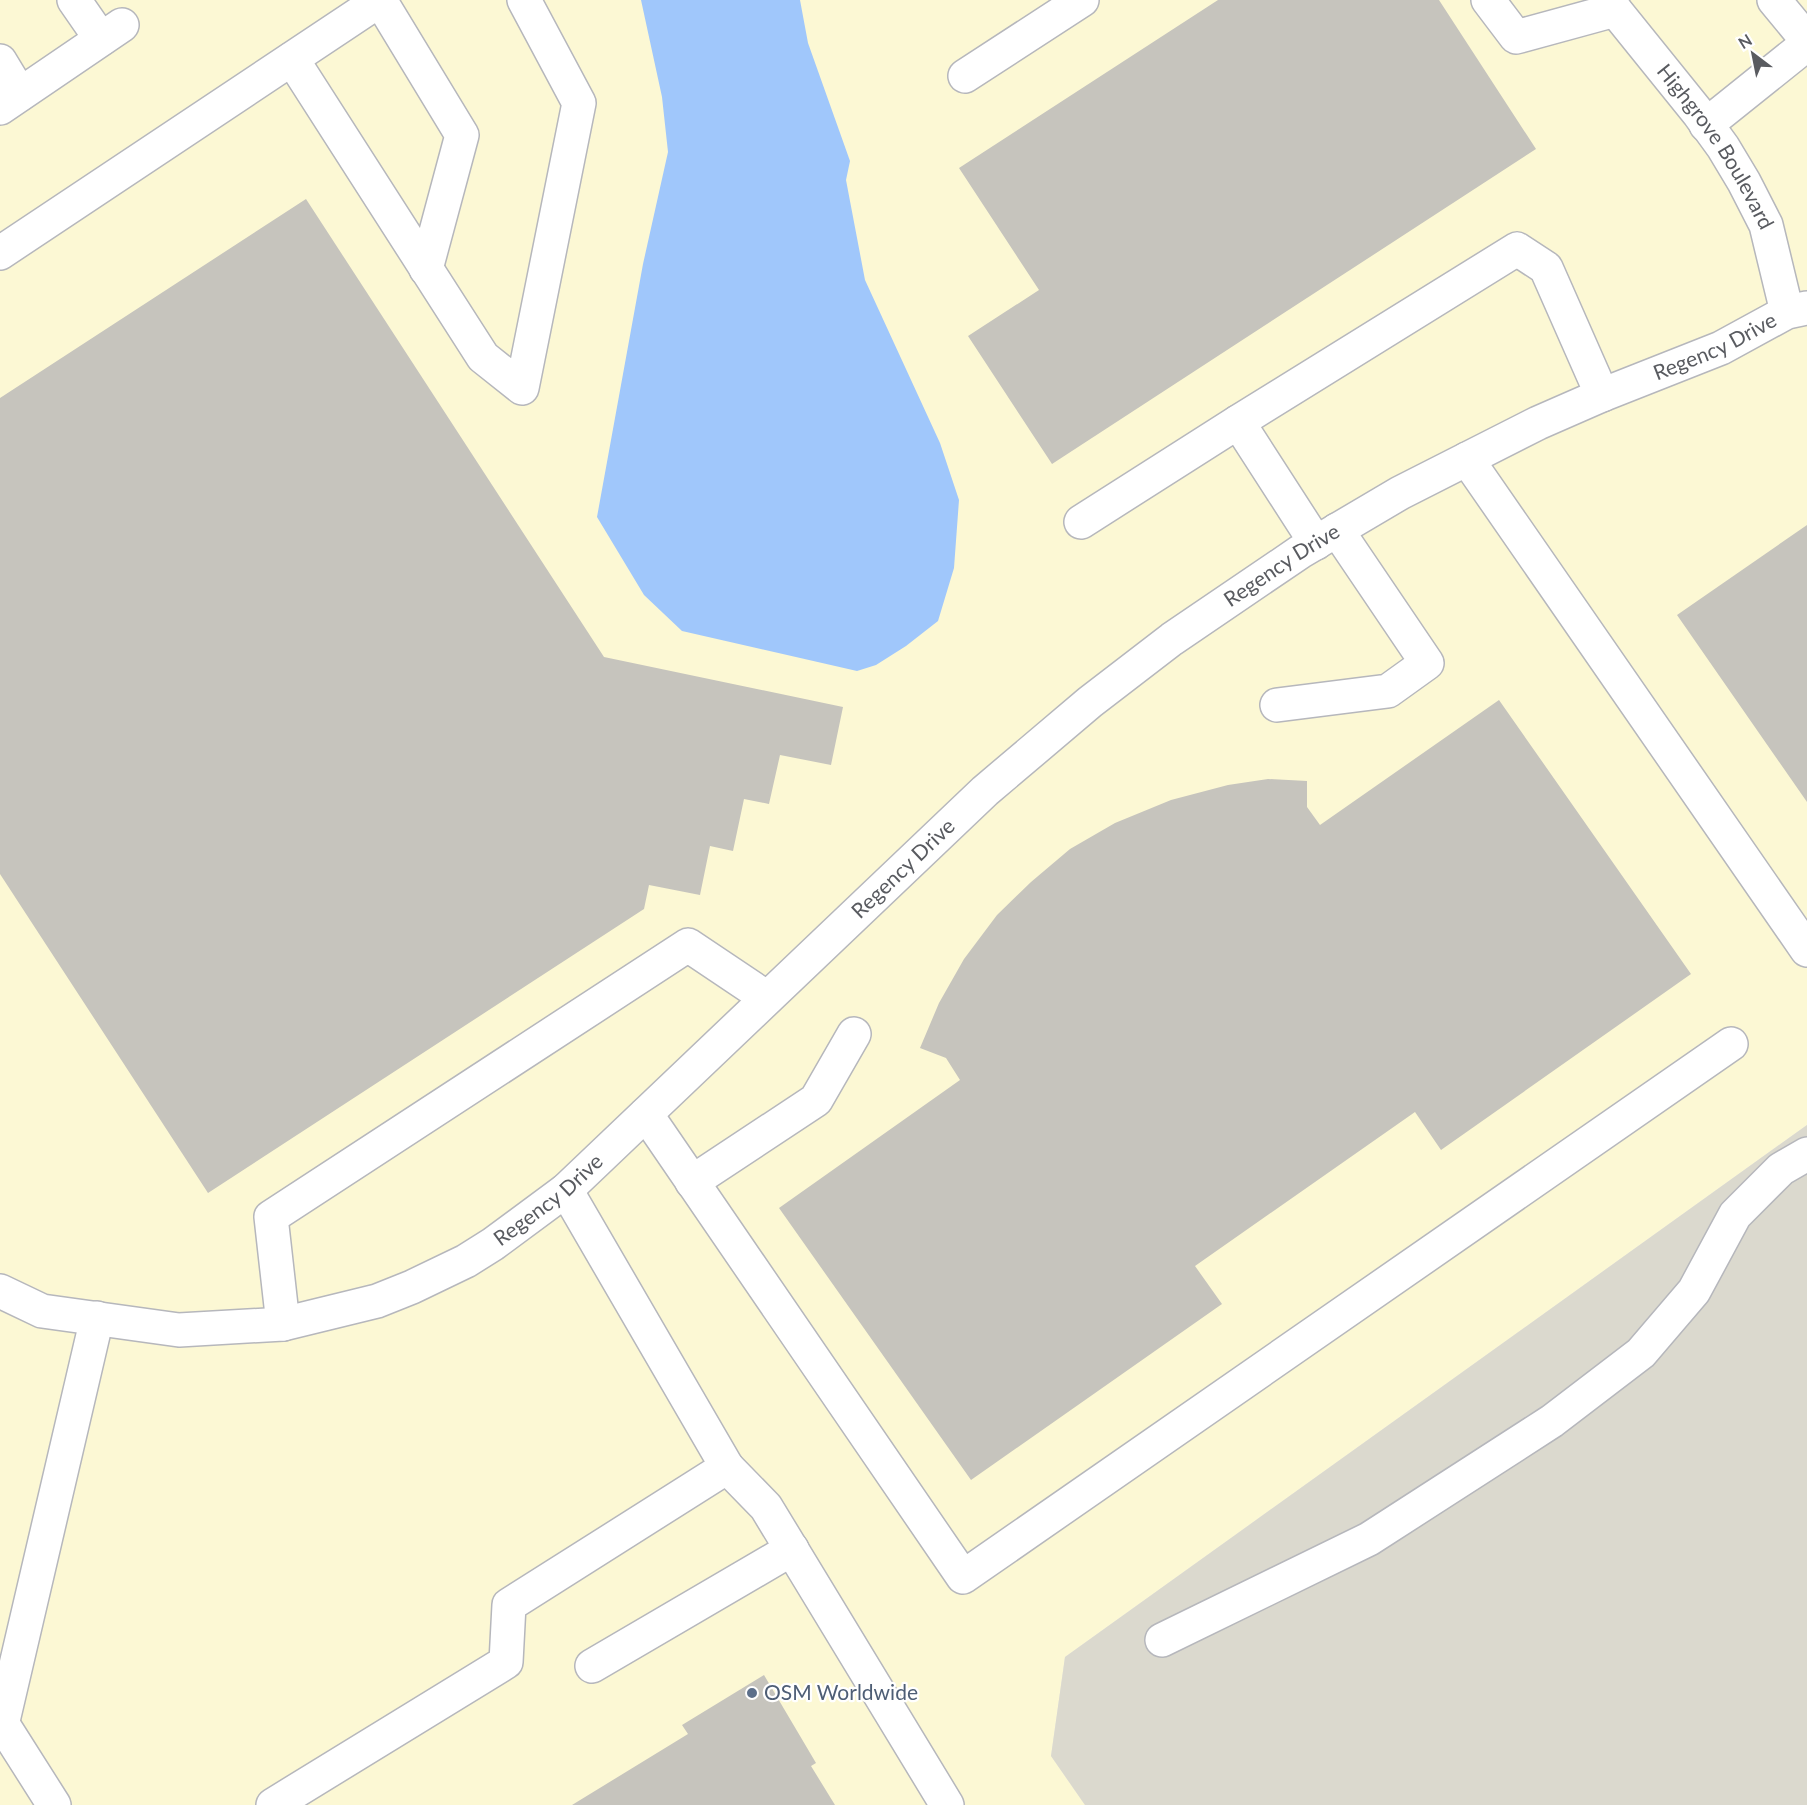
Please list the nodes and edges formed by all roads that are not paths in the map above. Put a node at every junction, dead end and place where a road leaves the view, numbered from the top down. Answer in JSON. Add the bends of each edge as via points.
{"nodes":[{"id":1,"x":74,"y":0,"type":"edge"},
{"id":2,"x":380,"y":0,"type":"edge"},
{"id":3,"x":524,"y":0,"type":"edge"},
{"id":4,"x":1082,"y":0,"type":"edge"},
{"id":5,"x":1488,"y":0,"type":"edge"},
{"id":6,"x":1774,"y":0,"type":"edge"},
{"id":7,"x":1611,"y":5,"type":"edge"},
{"id":8,"x":1807,"y":42,"type":"edge"},
{"id":9,"x":292,"y":58,"type":"junction"},
{"id":10,"x":0,"y":61,"type":"edge"},
{"id":11,"x":965,"y":76,"type":"dead end"},
{"id":12,"x":10,"y":101,"type":"edge"},
{"id":13,"x":1706,"y":125,"type":"junction"},
{"id":14,"x":0,"y":253,"type":"edge"},
{"id":15,"x":426,"y":269,"type":"junction"},
{"id":16,"x":1797,"y":310,"type":"edge"},
{"id":17,"x":1602,"y":395,"type":"junction"},
{"id":18,"x":1238,"y":422,"type":"junction"},
{"id":19,"x":1467,"y":459,"type":"junction"},
{"id":20,"x":1081,"y":522,"type":"dead end"},
{"id":21,"x":1327,"y":537,"type":"junction"},
{"id":22,"x":1277,"y":705,"type":"dead end"},
{"id":23,"x":1807,"y":950,"type":"edge"},
{"id":24,"x":767,"y":998,"type":"junction"},
{"id":25,"x":854,"y":1034,"type":"dead end"},
{"id":26,"x":1731,"y":1044,"type":"dead end"},
{"id":27,"x":646,"y":1114,"type":"junction"},
{"id":28,"x":1807,"y":1154,"type":"edge"},
{"id":29,"x":692,"y":1182,"type":"junction"},
{"id":30,"x":566,"y":1190,"type":"junction"},
{"id":31,"x":0,"y":1291,"type":"edge"},
{"id":32,"x":97,"y":1318,"type":"junction"},
{"id":33,"x":283,"y":1324,"type":"junction"},
{"id":34,"x":727,"y":1467,"type":"junction"},
{"id":35,"x":792,"y":1549,"type":"junction"},
{"id":36,"x":1162,"y":1640,"type":"dead end"},
{"id":37,"x":592,"y":1666,"type":"dead end"},
{"id":38,"x":1,"y":1725,"type":"edge"},
{"id":39,"x":54,"y":1805,"type":"edge"},
{"id":40,"x":273,"y":1805,"type":"edge"},
{"id":41,"x":947,"y":1805,"type":"edge"}],
"edges":[{"from":1,"to":12,"type":"street","via":[[112,32]]},
{"from":2,"to":9,"type":"street"},
{"from":2,"to":15,"type":"street","via":[[462,135]]},
{"from":3,"to":15,"type":"street","via":[[579,103],[522,388],[483,357]]},
{"from":4,"to":11,"type":"street"},
{"from":5,"to":7,"type":"street","via":[[1516,37]]},
{"from":6,"to":8,"type":"street"},
{"from":7,"to":13,"type":"street","name":"Highgrove Boulevard"},
{"from":8,"to":13,"type":"street"},
{"from":9,"to":14,"type":"street"},
{"from":9,"to":15,"type":"street"},
{"from":10,"to":12,"type":"street"},
{"from":13,"to":16,"type":"street","name":"Highgrove Boulevard","via":[[1744,182],[1766,225]]},
{"from":16,"to":17,"type":"street","name":"Regency Drive","via":[[1721,348]]},
{"from":17,"to":18,"type":"street","via":[[1546,268],[1517,249]]},
{"from":17,"to":19,"type":"street","name":"Regency Drive"},
{"from":18,"to":20,"type":"street"},
{"from":18,"to":21,"type":"street"},
{"from":19,"to":21,"type":"street","name":"Regency Drive"},
{"from":19,"to":23,"type":"street"},
{"from":21,"to":22,"type":"street","via":[[1426,663],[1388,691]]},
{"from":21,"to":24,"type":"street","name":"Regency Drive","via":[[1172,639],[1090,702],[985,791]]},
{"from":24,"to":27,"type":"street","name":"Regency Drive"},
{"from":24,"to":33,"type":"street","via":[[688,945],[271,1217]]},
{"from":25,"to":29,"type":"street","via":[[816,1100]]},
{"from":26,"to":29,"type":"street","via":[[963,1577]]},
{"from":27,"to":29,"type":"street"},
{"from":27,"to":30,"type":"street","name":"Regency Drive"},
{"from":28,"to":36,"type":"street","via":[[1781,1169],[1735,1215],[1695,1291],[1641,1353],[1560,1414],[1368,1539]]},
{"from":30,"to":33,"type":"street","name":"Regency Drive","via":[[484,1250],[412,1287],[377,1301]]},
{"from":30,"to":34,"type":"street"},
{"from":31,"to":32,"type":"street","name":"Regency Drive","via":[[42,1311]]},
{"from":32,"to":33,"type":"street","name":"Regency Drive","via":[[179,1330]]},
{"from":32,"to":38,"type":"street"},
{"from":34,"to":35,"type":"street","via":[[766,1507]]},
{"from":34,"to":40,"type":"street","via":[[509,1605],[506,1662]]},
{"from":35,"to":37,"type":"street"},
{"from":35,"to":41,"type":"street"},
{"from":38,"to":39,"type":"street"}]}
